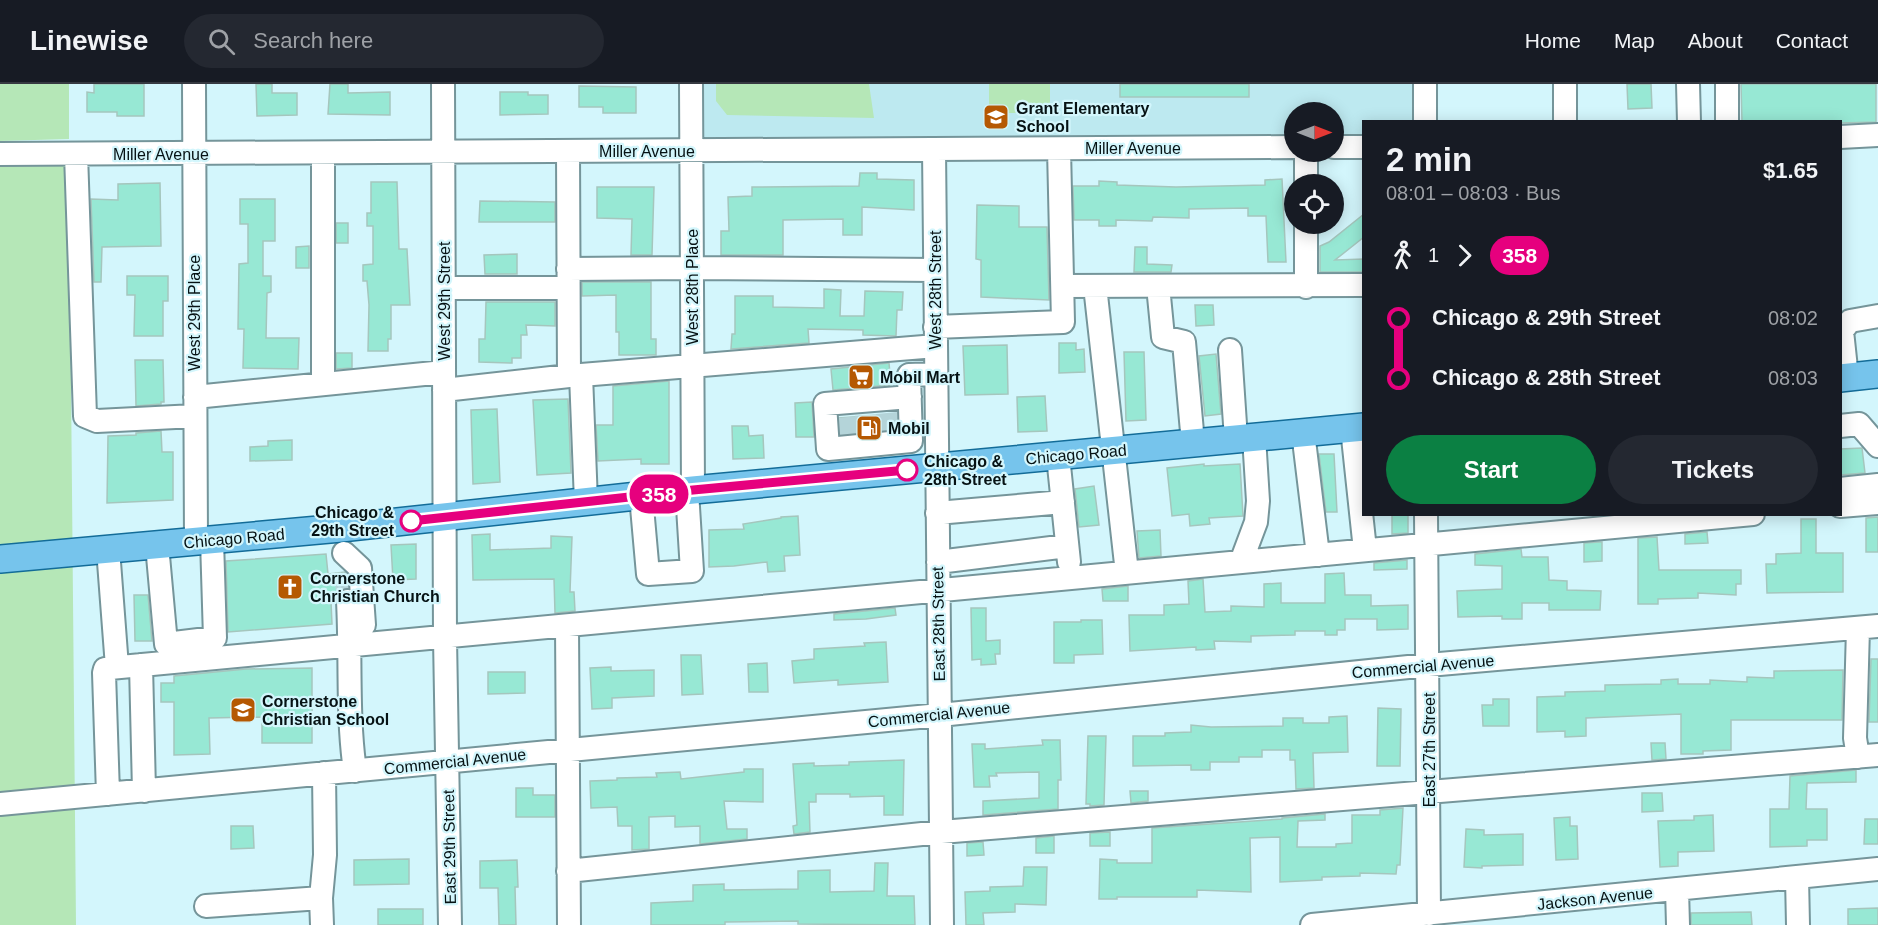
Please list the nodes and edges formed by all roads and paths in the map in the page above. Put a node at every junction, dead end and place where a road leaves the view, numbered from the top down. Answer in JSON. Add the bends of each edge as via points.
{"nodes":[{"id":1,"x":194,"y":84,"type":"edge"},
{"id":2,"x":443,"y":84,"type":"edge"},
{"id":3,"x":691,"y":84,"type":"edge"},
{"id":4,"x":1425,"y":84,"type":"edge"},
{"id":5,"x":1565,"y":84,"type":"edge"},
{"id":6,"x":1688,"y":84,"type":"edge"},
{"id":7,"x":1727,"y":84,"type":"edge"},
{"id":8,"x":1425,"y":120,"type":"edge"},
{"id":9,"x":1565,"y":120,"type":"edge"},
{"id":10,"x":1689,"y":120,"type":"edge"},
{"id":11,"x":1727,"y":120,"type":"edge"},
{"id":12,"x":1878,"y":135,"type":"edge"},
{"id":13,"x":1842,"y":137,"type":"edge"},
{"id":14,"x":1284,"y":147,"type":"edge"},
{"id":15,"x":1344,"y":147,"type":"edge"},
{"id":16,"x":1362,"y":147,"type":"edge"},
{"id":17,"x":934,"y":149,"type":"junction"},
{"id":18,"x":1059,"y":149,"type":"junction"},
{"id":19,"x":692,"y":151,"type":"junction"},
{"id":20,"x":443,"y":152,"type":"junction"},
{"id":21,"x":568,"y":152,"type":"junction"},
{"id":22,"x":323,"y":153,"type":"junction"},
{"id":23,"x":0,"y":154,"type":"edge"},
{"id":24,"x":76,"y":154,"type":"junction"},
{"id":25,"x":193,"y":154,"type":"junction"},
{"id":26,"x":1305,"y":234,"type":"edge"},
{"id":27,"x":692,"y":268,"type":"junction"},
{"id":28,"x":935,"y":270,"type":"junction"},
{"id":29,"x":568,"y":279,"type":"junction"},
{"id":30,"x":1362,"y":285,"type":"edge"},
{"id":31,"x":1063,"y":286,"type":"junction"},
{"id":32,"x":1095,"y":286,"type":"junction"},
{"id":33,"x":1158,"y":286,"type":"junction"},
{"id":34,"x":1305,"y":286,"type":"junction"},
{"id":35,"x":444,"y":288,"type":"junction"},
{"id":36,"x":1878,"y":316,"type":"edge"},
{"id":37,"x":1845,"y":319,"type":"edge"},
{"id":38,"x":935,"y":336,"type":"junction"},
{"id":39,"x":1230,"y":350,"type":"dead end"},
{"id":40,"x":693,"y":367,"type":"junction"},
{"id":41,"x":936,"y":374,"type":"junction"},
{"id":42,"x":1878,"y":374,"type":"edge"},
{"id":43,"x":575,"y":376,"type":"junction"},
{"id":44,"x":1844,"y":378,"type":"edge"},
{"id":45,"x":444,"y":381,"type":"junction"},
{"id":46,"x":323,"y":384,"type":"junction"},
{"id":47,"x":910,"y":397,"type":"junction"},
{"id":48,"x":195,"y":407,"type":"junction"},
{"id":49,"x":1842,"y":426,"type":"edge"},
{"id":50,"x":1358,"y":427,"type":"edge"},
{"id":51,"x":1303,"y":432,"type":"junction"},
{"id":52,"x":1245,"y":438,"type":"junction"},
{"id":53,"x":869,"y":443,"type":"junction"},
{"id":54,"x":1193,"y":443,"type":"junction"},
{"id":55,"x":1878,"y":446,"type":"edge"},
{"id":56,"x":1113,"y":451,"type":"junction"},
{"id":57,"x":1058,"y":456,"type":"junction"},
{"id":58,"x":936,"y":467,"type":"junction"},
{"id":59,"x":853,"y":475,"type":"junction"},
{"id":60,"x":1878,"y":485,"type":"edge"},
{"id":61,"x":1842,"y":489,"type":"edge"},
{"id":62,"x":690,"y":491,"type":"junction"},
{"id":63,"x":641,"y":496,"type":"junction"},
{"id":64,"x":1362,"y":497,"type":"edge"},
{"id":65,"x":586,"y":502,"type":"junction"},
{"id":66,"x":1063,"y":502,"type":"junction"},
{"id":67,"x":1878,"y":503,"type":"edge"},
{"id":68,"x":1842,"y":507,"type":"edge"},
{"id":69,"x":937,"y":513,"type":"junction"},
{"id":70,"x":1363,"y":516,"type":"edge"},
{"id":71,"x":1426,"y":516,"type":"edge"},
{"id":72,"x":1715,"y":516,"type":"edge"},
{"id":73,"x":445,"y":518,"type":"junction"},
{"id":74,"x":1620,"y":521,"type":"edge"},
{"id":75,"x":204,"y":541,"type":"junction"},
{"id":76,"x":1427,"y":544,"type":"junction"},
{"id":77,"x":157,"y":545,"type":"junction"},
{"id":78,"x":1067,"y":546,"type":"junction"},
{"id":79,"x":108,"y":549,"type":"junction"},
{"id":80,"x":1365,"y":550,"type":"junction"},
{"id":81,"x":343,"y":551,"type":"junction"},
{"id":82,"x":1318,"y":555,"type":"junction"},
{"id":83,"x":0,"y":559,"type":"edge"},
{"id":84,"x":938,"y":562,"type":"junction"},
{"id":85,"x":1241,"y":562,"type":"junction"},
{"id":86,"x":1127,"y":573,"type":"junction"},
{"id":87,"x":1071,"y":578,"type":"junction"},
{"id":88,"x":938,"y":591,"type":"junction"},
{"id":89,"x":348,"y":601,"type":"tunnel mouth"},
{"id":90,"x":567,"y":626,"type":"junction"},
{"id":91,"x":1868,"y":627,"type":"edge"},
{"id":92,"x":445,"y":638,"type":"junction"},
{"id":93,"x":358,"y":646,"type":"junction"},
{"id":94,"x":141,"y":665,"type":"junction"},
{"id":95,"x":1428,"y":665,"type":"junction"},
{"id":96,"x":111,"y":668,"type":"junction"},
{"id":97,"x":940,"y":715,"type":"junction"},
{"id":98,"x":567,"y":750,"type":"junction"},
{"id":99,"x":1868,"y":756,"type":"edge"},
{"id":100,"x":448,"y":761,"type":"junction"},
{"id":101,"x":355,"y":771,"type":"junction"},
{"id":102,"x":324,"y":773,"type":"junction"},
{"id":103,"x":144,"y":790,"type":"junction"},
{"id":104,"x":1429,"y":793,"type":"junction"},
{"id":105,"x":108,"y":794,"type":"junction"},
{"id":106,"x":0,"y":804,"type":"edge"},
{"id":107,"x":941,"y":832,"type":"junction"},
{"id":108,"x":1878,"y":869,"type":"edge"},
{"id":109,"x":568,"y":871,"type":"junction"},
{"id":110,"x":1797,"y":877,"type":"junction"},
{"id":111,"x":1677,"y":889,"type":"junction"},
{"id":112,"x":321,"y":898,"type":"junction"},
{"id":113,"x":206,"y":906,"type":"dead end"},
{"id":114,"x":1429,"y":914,"type":"junction"},
{"id":115,"x":322,"y":925,"type":"edge"},
{"id":116,"x":450,"y":925,"type":"edge"},
{"id":117,"x":568,"y":925,"type":"edge"},
{"id":118,"x":942,"y":925,"type":"edge"},
{"id":119,"x":1312,"y":925,"type":"edge"},
{"id":120,"x":1678,"y":925,"type":"edge"},
{"id":121,"x":1798,"y":925,"type":"edge"}],
"edges":[{"from":1,"to":25,"type":"street","name":"West 29th Place"},
{"from":2,"to":20,"type":"street","name":"West 29th Street"},
{"from":3,"to":19,"type":"street","name":"West 28th Place"},
{"from":4,"to":8,"type":"street"},
{"from":5,"to":9,"type":"street"},
{"from":6,"to":10,"type":"street"},
{"from":7,"to":11,"type":"street"},
{"from":12,"to":13,"type":"street"},
{"from":14,"to":18,"type":"street","name":"Miller Avenue"},
{"from":15,"to":16,"type":"street"},
{"from":17,"to":18,"type":"street","name":"Miller Avenue"},
{"from":17,"to":19,"type":"street","name":"Miller Avenue"},
{"from":17,"to":28,"type":"street","name":"West 28th Street"},
{"from":18,"to":31,"type":"street"},
{"from":19,"to":21,"type":"street","name":"Miller Avenue"},
{"from":19,"to":27,"type":"street","name":"West 28th Place"},
{"from":20,"to":21,"type":"street","name":"Miller Avenue"},
{"from":20,"to":22,"type":"street","name":"Miller Avenue"},
{"from":20,"to":35,"type":"street","name":"West 29th Street"},
{"from":21,"to":29,"type":"street"},
{"from":22,"to":25,"type":"street","name":"Miller Avenue"},
{"from":22,"to":46,"type":"street"},
{"from":23,"to":24,"type":"street","name":"Miller Avenue"},
{"from":24,"to":25,"type":"street","name":"Miller Avenue"},
{"from":24,"to":48,"type":"street","via":[[85,416],[96,421]]},
{"from":25,"to":48,"type":"street","name":"West 29th Place"},
{"from":26,"to":34,"type":"street"},
{"from":27,"to":28,"type":"street"},
{"from":27,"to":29,"type":"street"},
{"from":27,"to":40,"type":"street","name":"West 28th Place"},
{"from":28,"to":38,"type":"street","name":"West 28th Street"},
{"from":29,"to":35,"type":"street"},
{"from":29,"to":43,"type":"street"},
{"from":30,"to":34,"type":"street"},
{"from":31,"to":32,"type":"street"},
{"from":31,"to":38,"type":"street","via":[[1063,322]]},
{"from":32,"to":33,"type":"street"},
{"from":32,"to":56,"type":"street"},
{"from":33,"to":34,"type":"street"},
{"from":33,"to":54,"type":"street","via":[[1163,337],[1184,342]]},
{"from":35,"to":45,"type":"street","name":"West 29th Street"},
{"from":36,"to":37,"type":"street"},
{"from":37,"to":44,"type":"street"},
{"from":38,"to":40,"type":"street"},
{"from":38,"to":41,"type":"street","name":"West 28th Street"},
{"from":39,"to":52,"type":"street"},
{"from":40,"to":43,"type":"street"},
{"from":40,"to":62,"type":"street","name":"West 28th Place"},
{"from":41,"to":47,"type":"street","via":[[909,375]]},
{"from":41,"to":58,"type":"street","name":"West 28th Street"},
{"from":42,"to":44,"type":"main road"},
{"from":43,"to":45,"type":"street"},
{"from":43,"to":65,"type":"street"},
{"from":45,"to":46,"type":"street"},
{"from":45,"to":73,"type":"street","name":"West 29th Street"},
{"from":46,"to":48,"type":"street"},
{"from":47,"to":53,"type":"street","via":[[911,441]]},
{"from":47,"to":53,"type":"street","via":[[867,408],[825,404],[828,449]]},
{"from":48,"to":75,"type":"street","name":"West 29th Place"},
{"from":49,"to":55,"type":"street","via":[[1859,424]]},
{"from":50,"to":51,"type":"main road","name":"Chicago Road"},
{"from":50,"to":64,"type":"street"},
{"from":51,"to":52,"type":"main road","name":"Chicago Road"},
{"from":51,"to":82,"type":"street"},
{"from":52,"to":54,"type":"main road","name":"Chicago Road"},
{"from":52,"to":85,"type":"street","via":[[1258,501],[1256,522]]},
{"from":53,"to":59,"type":"street"},
{"from":54,"to":56,"type":"main road","name":"Chicago Road"},
{"from":56,"to":57,"type":"main road","name":"Chicago Road"},
{"from":56,"to":86,"type":"street"},
{"from":57,"to":58,"type":"main road","name":"Chicago Road"},
{"from":57,"to":66,"type":"street"},
{"from":58,"to":59,"type":"main road","name":"Chicago Road"},
{"from":58,"to":69,"type":"street","name":"East 28th Street"},
{"from":59,"to":62,"type":"main road","name":"Chicago Road"},
{"from":60,"to":61,"type":"street"},
{"from":62,"to":63,"type":"main road","name":"Chicago Road"},
{"from":62,"to":63,"type":"street","name":"West 28th Place","via":[[692,571],[648,574]]},
{"from":63,"to":65,"type":"main road","name":"Chicago Road"},
{"from":65,"to":73,"type":"main road","name":"Chicago Road"},
{"from":66,"to":69,"type":"street"},
{"from":66,"to":78,"type":"street"},
{"from":67,"to":68,"type":"street"},
{"from":69,"to":84,"type":"street","name":"East 28th Street"},
{"from":70,"to":80,"type":"street"},
{"from":71,"to":76,"type":"street","name":"East 27th Street"},
{"from":72,"to":74,"type":"street"},
{"from":73,"to":81,"type":"main road","name":"Chicago Road"},
{"from":73,"to":92,"type":"street","name":"East 29th Street"},
{"from":74,"to":76,"type":"street"},
{"from":75,"to":77,"type":"main road","name":"Chicago Road"},
{"from":75,"to":77,"type":"street","name":"West 29th Place","via":[[215,638],[165,644]]},
{"from":75,"to":81,"type":"main road","name":"Chicago Road"},
{"from":76,"to":80,"type":"street"},
{"from":76,"to":95,"type":"street","name":"East 27th Street"},
{"from":77,"to":79,"type":"main road","name":"Chicago Road"},
{"from":78,"to":84,"type":"street"},
{"from":78,"to":87,"type":"street"},
{"from":79,"to":83,"type":"main road","name":"Chicago Road"},
{"from":79,"to":96,"type":"street"},
{"from":80,"to":82,"type":"street"},
{"from":81,"to":93,"type":"street","via":[[360,568]]},
{"from":82,"to":85,"type":"street"},
{"from":84,"to":88,"type":"street","name":"East 28th Street"},
{"from":85,"to":86,"type":"street"},
{"from":86,"to":87,"type":"street"},
{"from":87,"to":88,"type":"street"},
{"from":88,"to":90,"type":"street"},
{"from":88,"to":97,"type":"street","name":"East 28th Street"},
{"from":89,"to":93,"type":"street"},
{"from":90,"to":92,"type":"street"},
{"from":90,"to":98,"type":"street"},
{"from":91,"to":95,"type":"street","name":"Commercial Avenue"},
{"from":91,"to":99,"type":"street","via":[[1855,738]]},
{"from":92,"to":93,"type":"street"},
{"from":92,"to":100,"type":"street","name":"East 29th Street"},
{"from":93,"to":94,"type":"street"},
{"from":93,"to":101,"type":"street","via":[[351,742]]},
{"from":94,"to":96,"type":"street"},
{"from":94,"to":103,"type":"street"},
{"from":95,"to":97,"type":"street","name":"Commercial Avenue"},
{"from":95,"to":104,"type":"street","name":"East 27th Street"},
{"from":96,"to":105,"type":"street"},
{"from":97,"to":98,"type":"street","name":"Commercial Avenue"},
{"from":97,"to":107,"type":"street","name":"East 28th Street"},
{"from":98,"to":100,"type":"street","name":"Commercial Avenue"},
{"from":98,"to":109,"type":"street"},
{"from":99,"to":104,"type":"street"},
{"from":100,"to":101,"type":"street","name":"Commercial Avenue"},
{"from":100,"to":116,"type":"street","name":"East 29th Street"},
{"from":101,"to":102,"type":"street","name":"Commercial Avenue"},
{"from":102,"to":103,"type":"street","name":"Commercial Avenue"},
{"from":102,"to":112,"type":"street","via":[[326,855]]},
{"from":103,"to":105,"type":"street","name":"Commercial Avenue"},
{"from":104,"to":107,"type":"street"},
{"from":104,"to":114,"type":"street","name":"East 27th Street"},
{"from":105,"to":106,"type":"street","name":"Commercial Avenue"},
{"from":107,"to":109,"type":"street"},
{"from":107,"to":118,"type":"street","name":"East 28th Street"},
{"from":108,"to":110,"type":"street","name":"Jackson Avenue"},
{"from":109,"to":117,"type":"street"},
{"from":110,"to":111,"type":"street","name":"Jackson Avenue"},
{"from":110,"to":121,"type":"street"},
{"from":111,"to":114,"type":"street","name":"Jackson Avenue"},
{"from":111,"to":120,"type":"street"},
{"from":112,"to":113,"type":"street"},
{"from":112,"to":115,"type":"street"},
{"from":114,"to":119,"type":"street","name":"Jackson Avenue"}]}
